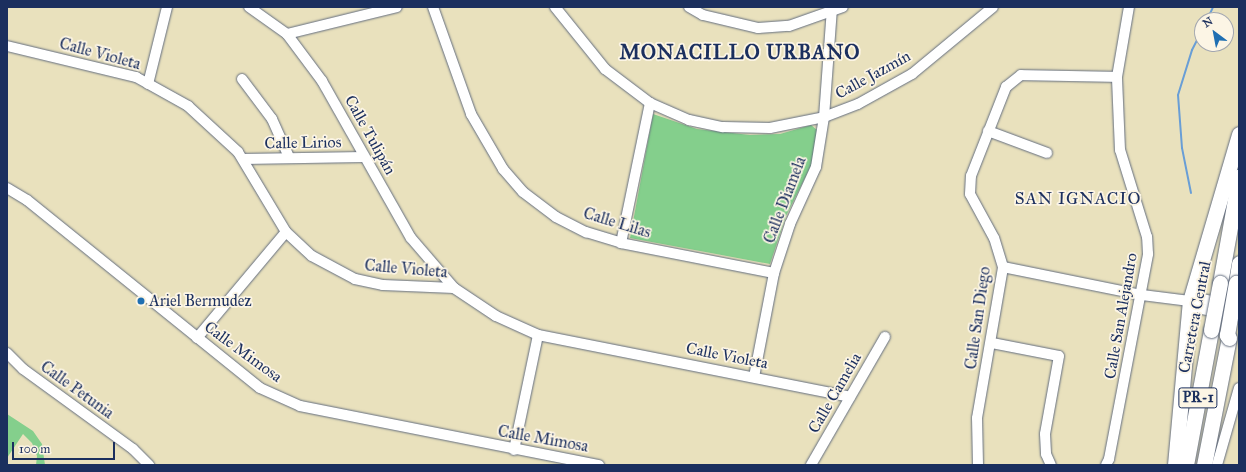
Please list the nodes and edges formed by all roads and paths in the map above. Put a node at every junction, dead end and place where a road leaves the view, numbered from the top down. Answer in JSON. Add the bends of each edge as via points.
{"nodes":[{"id":1,"x":167,"y":7,"type":"edge"},
{"id":2,"x":249,"y":7,"type":"edge"},
{"id":3,"x":397,"y":7,"type":"edge"},
{"id":4,"x":433,"y":7,"type":"edge"},
{"id":5,"x":555,"y":7,"type":"edge"},
{"id":6,"x":689,"y":7,"type":"edge"},
{"id":7,"x":843,"y":7,"type":"edge"},
{"id":8,"x":993,"y":7,"type":"edge"},
{"id":9,"x":1129,"y":7,"type":"edge"},
{"id":10,"x":832,"y":10,"type":"edge"},
{"id":11,"x":287,"y":34,"type":"junction"},
{"id":12,"x":7,"y":46,"type":"edge"},
{"id":13,"x":1116,"y":77,"type":"junction"},
{"id":14,"x":242,"y":79,"type":"dead end"},
{"id":15,"x":148,"y":84,"type":"junction"},
{"id":16,"x":650,"y":103,"type":"junction"},
{"id":17,"x":824,"y":117,"type":"junction"},
{"id":18,"x":988,"y":131,"type":"junction"},
{"id":19,"x":1239,"y":134,"type":"edge"},
{"id":20,"x":1047,"y":153,"type":"dead end"},
{"id":21,"x":289,"y":157,"type":"junction"},
{"id":22,"x":364,"y":157,"type":"junction"},
{"id":23,"x":243,"y":159,"type":"junction"},
{"id":24,"x":1239,"y":177,"type":"edge"},
{"id":25,"x":7,"y":188,"type":"edge"},
{"id":26,"x":1239,"y":227,"type":"edge"},
{"id":27,"x":286,"y":232,"type":"junction"},
{"id":28,"x":621,"y":243,"type":"junction"},
{"id":29,"x":1239,"y":263,"type":"edge"},
{"id":30,"x":1003,"y":267,"type":"junction"},
{"id":31,"x":435,"y":269,"type":"junction"},
{"id":32,"x":774,"y":273,"type":"junction"},
{"id":33,"x":1231,"y":284,"type":"edge"},
{"id":34,"x":426,"y":286,"type":"junction"},
{"id":35,"x":454,"y":288,"type":"junction"},
{"id":36,"x":1142,"y":295,"type":"junction"},
{"id":37,"x":1190,"y":301,"type":"junction"},
{"id":38,"x":1239,"y":306,"type":"edge"},
{"id":39,"x":1239,"y":316,"type":"edge"},
{"id":40,"x":1221,"y":334,"type":"junction"},
{"id":41,"x":538,"y":335,"type":"junction"},
{"id":42,"x":885,"y":337,"type":"dead end"},
{"id":43,"x":197,"y":338,"type":"junction"},
{"id":44,"x":992,"y":343,"type":"junction"},
{"id":45,"x":7,"y":353,"type":"edge"},
{"id":46,"x":754,"y":377,"type":"junction"},
{"id":47,"x":1239,"y":388,"type":"edge"},
{"id":48,"x":850,"y":396,"type":"junction"},
{"id":49,"x":514,"y":450,"type":"junction"},
{"id":50,"x":148,"y":465,"type":"edge"},
{"id":51,"x":599,"y":465,"type":"edge"},
{"id":52,"x":812,"y":465,"type":"edge"},
{"id":53,"x":978,"y":465,"type":"edge"},
{"id":54,"x":1051,"y":465,"type":"edge"},
{"id":55,"x":1106,"y":465,"type":"edge"},
{"id":56,"x":1175,"y":465,"type":"edge"},
{"id":57,"x":1186,"y":465,"type":"edge"},
{"id":58,"x":1196,"y":465,"type":"edge"},
{"id":59,"x":1204,"y":465,"type":"edge"},
{"id":60,"x":1217,"y":465,"type":"edge"}],
"edges":[{"from":1,"to":15,"type":"street"},
{"from":2,"to":11,"type":"street","name":"Calle Tulipán"},
{"from":3,"to":11,"type":"street"},
{"from":4,"to":28,"type":"street","name":"Calle Lilas","via":[[472,114],[503,169],[523,192],[556,217],[586,232]]},
{"from":5,"to":16,"type":"street","name":"Calle Jazmín","via":[[605,69]]},
{"from":6,"to":10,"type":"street","via":[[703,15],[758,28],[789,26]]},
{"from":7,"to":10,"type":"street"},
{"from":8,"to":17,"type":"street","name":"Calle Jazmín","via":[[912,74],[858,104]]},
{"from":9,"to":13,"type":"street","name":"Calle San Alejandro"},
{"from":10,"to":17,"type":"street","name":"Calle Diamela"},
{"from":11,"to":22,"type":"street","name":"Calle Tulipán","via":[[322,81]]},
{"from":12,"to":15,"type":"street","name":"Calle Violeta","via":[[136,77]]},
{"from":13,"to":18,"type":"street","name":"Calle San Diego","via":[[1021,75],[1006,87]]},
{"from":13,"to":36,"type":"street","name":"Calle San Alejandro","via":[[1120,150],[1147,237],[1148,254]]},
{"from":14,"to":21,"type":"street","via":[[272,119]]},
{"from":15,"to":23,"type":"street","name":"Calle Violeta","via":[[188,106]]},
{"from":16,"to":17,"type":"street","name":"Calle Jazmín","via":[[689,120],[723,127],[770,128]]},
{"from":16,"to":28,"type":"street"},
{"from":17,"to":32,"type":"street","name":"Calle Diamela","via":[[816,167],[790,224]]},
{"from":18,"to":20,"type":"street"},
{"from":18,"to":30,"type":"street","name":"Calle San Diego","via":[[971,176],[970,194],[994,238]]},
{"from":19,"to":37,"type":"highway"},
{"from":21,"to":22,"type":"street","name":"Calle Lirios"},
{"from":21,"to":23,"type":"street","name":"Calle Lirios"},
{"from":22,"to":31,"type":"street","name":"Calle Tulipán","via":[[411,238]]},
{"from":23,"to":27,"type":"street","name":"Calle Violeta"},
{"from":24,"to":33,"type":"highway","name":"Carretera Central","number":"PR-1"},
{"from":25,"to":43,"type":"street","name":"Calle Mimosa","via":[[27,200]]},
{"from":26,"to":33,"type":"highway"},
{"from":27,"to":34,"type":"street","name":"Calle Violeta","via":[[312,256],[355,279],[383,285]]},
{"from":27,"to":43,"type":"street"},
{"from":28,"to":32,"type":"street","name":"Calle Lilas"},
{"from":29,"to":33,"type":"highway"},
{"from":30,"to":36,"type":"street"},
{"from":30,"to":44,"type":"street","name":"Calle San Diego"},
{"from":31,"to":34,"type":"street"},
{"from":31,"to":35,"type":"street","name":"Calle Tulipán"},
{"from":32,"to":46,"type":"street","name":"Calle Diamela"},
{"from":33,"to":40,"type":"highway","name":"Carretera Central","number":"PR-1","bridge":true},
{"from":34,"to":35,"type":"street","name":"Calle Violeta"},
{"from":35,"to":41,"type":"street","name":"Calle Violeta","via":[[496,316]]},
{"from":36,"to":37,"type":"street"},
{"from":36,"to":55,"type":"street","name":"Calle San Alejandro"},
{"from":37,"to":38,"type":"street","via":[[1202,299]]},
{"from":37,"to":39,"type":"street","via":[[1202,309]]},
{"from":37,"to":56,"type":"highway"},
{"from":40,"to":57,"type":"highway","name":"Carretera Central","number":"PR-1"},
{"from":40,"to":58,"type":"highway"},
{"from":40,"to":59,"type":"highway","name":"Carretera Central","number":"PR-1"},
{"from":41,"to":46,"type":"street","name":"Calle Violeta"},
{"from":41,"to":49,"type":"street"},
{"from":42,"to":48,"type":"street","name":"Calle Camelia"},
{"from":43,"to":49,"type":"street","name":"Calle Mimosa","via":[[260,388],[300,406]]},
{"from":44,"to":53,"type":"street","name":"Calle San Diego","via":[[977,418]]},
{"from":44,"to":54,"type":"street","via":[[1059,356],[1045,434],[1046,454]]},
{"from":45,"to":50,"type":"street","name":"Calle Petunia","via":[[23,369],[133,449]]},
{"from":46,"to":48,"type":"street","name":"Calle Violeta"},
{"from":47,"to":60,"type":"street"},
{"from":48,"to":52,"type":"street","name":"Calle Camelia"},
{"from":49,"to":51,"type":"street","name":"Calle Mimosa"}]}
